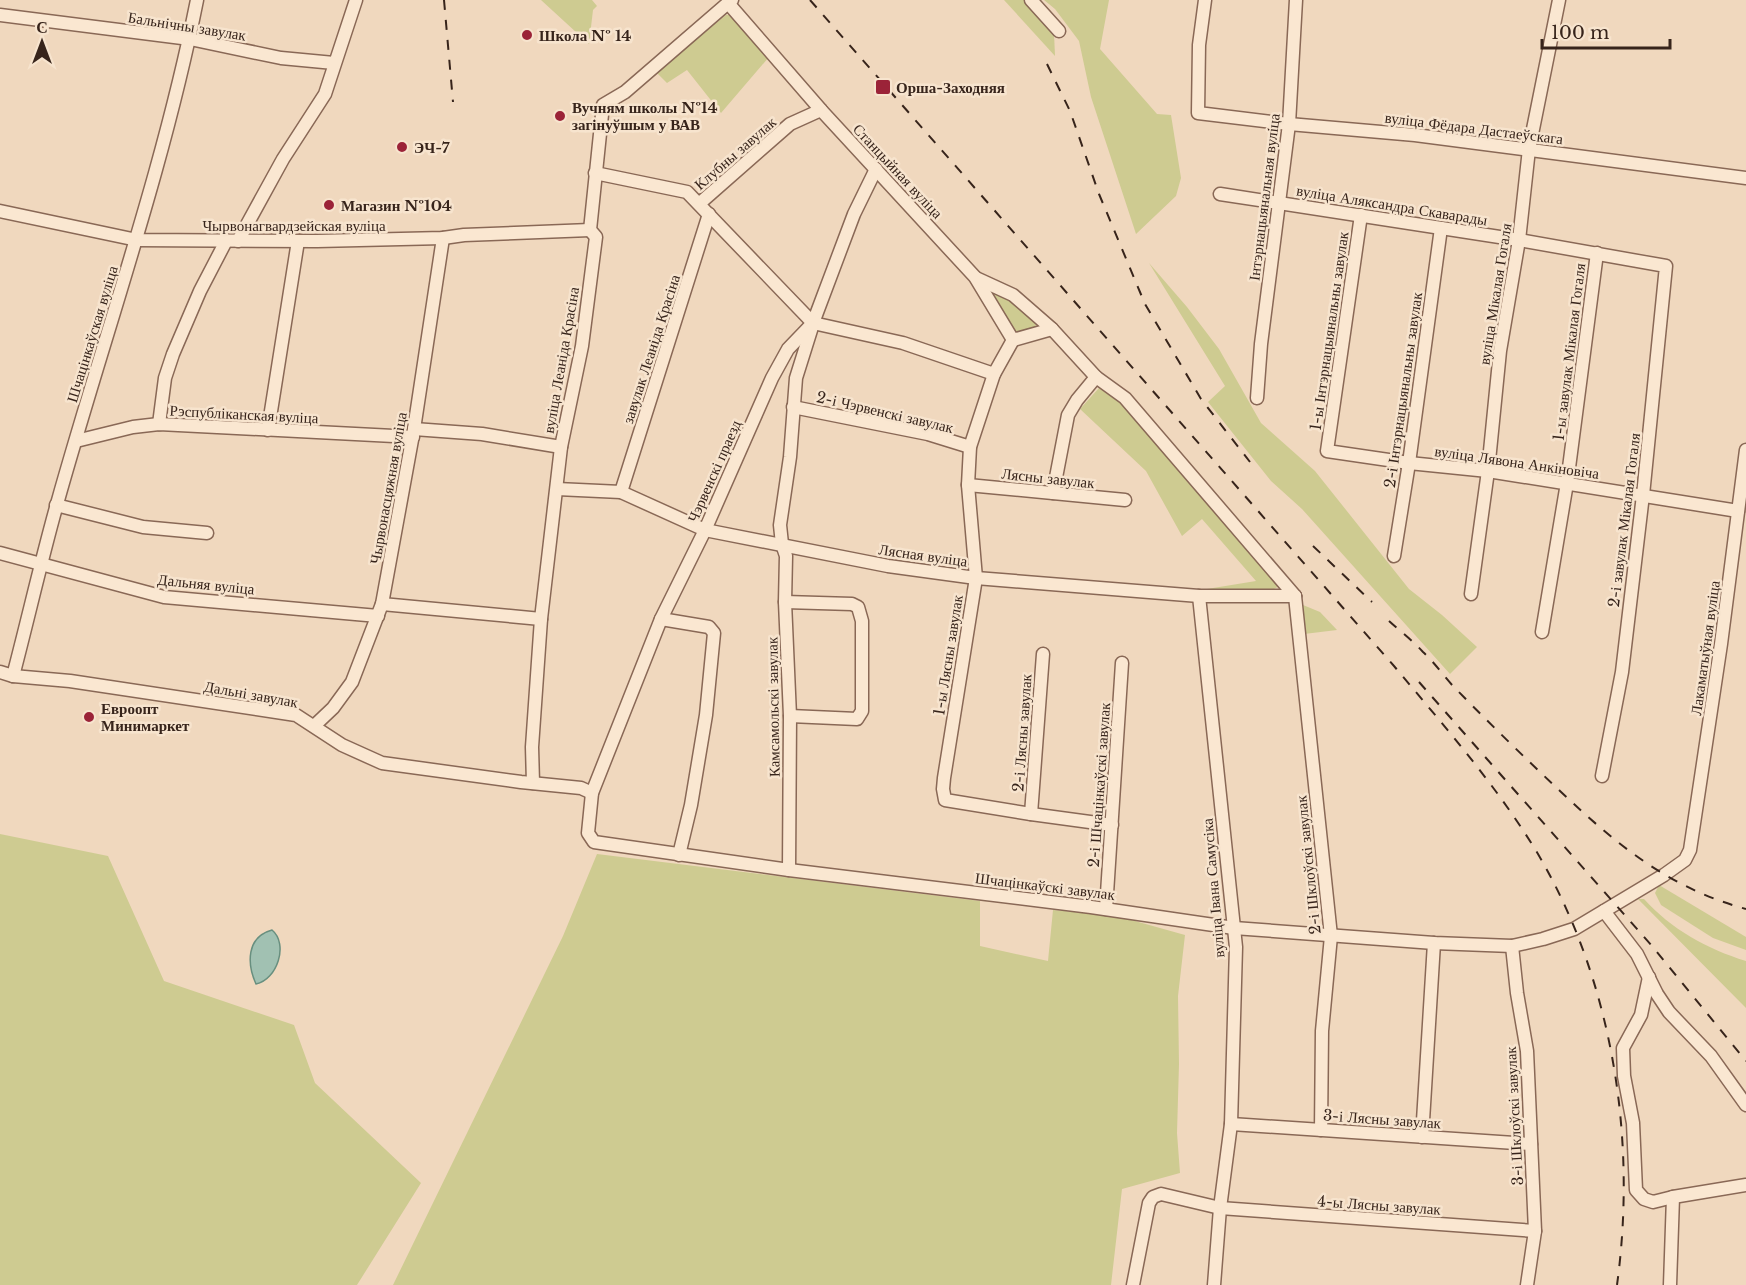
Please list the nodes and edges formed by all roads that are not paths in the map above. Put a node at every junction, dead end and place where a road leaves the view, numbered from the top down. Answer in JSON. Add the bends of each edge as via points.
{"nodes":[{"id":1,"x":198,"y":0,"type":"edge"},
{"id":2,"x":356,"y":0,"type":"edge"},
{"id":3,"x":1031,"y":0,"type":"edge"},
{"id":4,"x":1205,"y":0,"type":"edge"},
{"id":5,"x":1296,"y":0,"type":"edge"},
{"id":6,"x":1559,"y":0,"type":"edge"},
{"id":7,"x":730,"y":2,"type":"edge"},
{"id":8,"x":0,"y":15,"type":"edge"},
{"id":9,"x":1059,"y":32,"type":"dead end"},
{"id":10,"x":190,"y":39,"type":"junction"},
{"id":11,"x":334,"y":63,"type":"junction"},
{"id":12,"x":821,"y":110,"type":"junction"},
{"id":13,"x":1289,"y":124,"type":"junction"},
{"id":14,"x":1529,"y":149,"type":"junction"},
{"id":15,"x":876,"y":169,"type":"junction"},
{"id":16,"x":595,"y":173,"type":"junction"},
{"id":17,"x":1746,"y":178,"type":"edge"},
{"id":18,"x":1220,"y":194,"type":"dead end"},
{"id":19,"x":1280,"y":203,"type":"junction"},
{"id":20,"x":700,"y":204,"type":"junction"},
{"id":21,"x":0,"y":211,"type":"edge"},
{"id":22,"x":710,"y":214,"type":"junction"},
{"id":23,"x":1361,"y":214,"type":"junction"},
{"id":24,"x":1440,"y":228,"type":"junction"},
{"id":25,"x":590,"y":230,"type":"junction"},
{"id":26,"x":443,"y":238,"type":"junction"},
{"id":27,"x":137,"y":240,"type":"junction"},
{"id":28,"x":1519,"y":240,"type":"junction"},
{"id":29,"x":232,"y":241,"type":"junction"},
{"id":30,"x":298,"y":241,"type":"junction"},
{"id":31,"x":1597,"y":253,"type":"junction"},
{"id":32,"x":1666,"y":266,"type":"joint"},
{"id":33,"x":975,"y":277,"type":"junction"},
{"id":34,"x":813,"y":322,"type":"junction"},
{"id":35,"x":1052,"y":329,"type":"junction"},
{"id":36,"x":1013,"y":340,"type":"junction"},
{"id":37,"x":994,"y":374,"type":"junction"},
{"id":38,"x":1096,"y":377,"type":"junction"},
{"id":39,"x":1257,"y":398,"type":"dead end"},
{"id":40,"x":793,"y":407,"type":"junction"},
{"id":41,"x":159,"y":424,"type":"junction"},
{"id":42,"x":268,"y":430,"type":"junction"},
{"id":43,"x":414,"y":433,"type":"junction"},
{"id":44,"x":76,"y":441,"type":"junction"},
{"id":45,"x":561,"y":447,"type":"junction"},
{"id":46,"x":970,"y":447,"type":"junction"},
{"id":47,"x":1746,"y":450,"type":"edge"},
{"id":48,"x":1327,"y":451,"type":"joint"},
{"id":49,"x":1409,"y":463,"type":"junction"},
{"id":50,"x":1488,"y":471,"type":"junction"},
{"id":51,"x":1567,"y":483,"type":"junction"},
{"id":52,"x":968,"y":485,"type":"junction"},
{"id":53,"x":557,"y":489,"type":"junction"},
{"id":54,"x":621,"y":492,"type":"junction"},
{"id":55,"x":1053,"y":493,"type":"junction"},
{"id":56,"x":1643,"y":495,"type":"junction"},
{"id":57,"x":1125,"y":500,"type":"dead end"},
{"id":58,"x":57,"y":506,"type":"junction"},
{"id":59,"x":1738,"y":511,"type":"junction"},
{"id":60,"x":705,"y":530,"type":"junction"},
{"id":61,"x":207,"y":533,"type":"dead end"},
{"id":62,"x":782,"y":544,"type":"junction"},
{"id":63,"x":0,"y":553,"type":"edge"},
{"id":64,"x":1394,"y":556,"type":"dead end"},
{"id":65,"x":42,"y":566,"type":"junction"},
{"id":66,"x":976,"y":578,"type":"junction"},
{"id":67,"x":1470,"y":594,"type":"dead end"},
{"id":68,"x":1199,"y":596,"type":"junction"},
{"id":69,"x":1295,"y":596,"type":"junction"},
{"id":70,"x":785,"y":602,"type":"junction"},
{"id":71,"x":380,"y":610,"type":"junction"},
{"id":72,"x":541,"y":619,"type":"junction"},
{"id":73,"x":661,"y":619,"type":"junction"},
{"id":74,"x":1542,"y":632,"type":"dead end"},
{"id":75,"x":1043,"y":654,"type":"dead end"},
{"id":76,"x":1122,"y":663,"type":"dead end"},
{"id":77,"x":0,"y":672,"type":"edge"},
{"id":78,"x":13,"y":676,"type":"junction"},
{"id":79,"x":790,"y":716,"type":"junction"},
{"id":80,"x":314,"y":726,"type":"junction"},
{"id":81,"x":1602,"y":776,"type":"dead end"},
{"id":82,"x":533,"y":783,"type":"junction"},
{"id":83,"x":592,"y":794,"type":"junction"},
{"id":84,"x":1030,"y":814,"type":"junction"},
{"id":85,"x":1112,"y":825,"type":"junction"},
{"id":86,"x":1690,"y":850,"type":"joint"},
{"id":87,"x":679,"y":855,"type":"junction"},
{"id":88,"x":789,"y":870,"type":"junction"},
{"id":89,"x":1106,"y":909,"type":"junction"},
{"id":90,"x":1604,"y":911,"type":"junction"},
{"id":91,"x":1234,"y":928,"type":"junction"},
{"id":92,"x":1331,"y":936,"type":"junction"},
{"id":93,"x":1434,"y":944,"type":"junction"},
{"id":94,"x":1512,"y":946,"type":"junction"},
{"id":95,"x":1649,"y":977,"type":"junction"},
{"id":96,"x":1746,"y":1105,"type":"edge"},
{"id":97,"x":1231,"y":1124,"type":"junction"},
{"id":98,"x":1321,"y":1130,"type":"junction"},
{"id":99,"x":1422,"y":1137,"type":"junction"},
{"id":100,"x":1531,"y":1144,"type":"junction"},
{"id":101,"x":1746,"y":1185,"type":"edge"},
{"id":102,"x":1673,"y":1197,"type":"junction"},
{"id":103,"x":1220,"y":1208,"type":"junction"},
{"id":104,"x":1535,"y":1231,"type":"junction"},
{"id":105,"x":1133,"y":1285,"type":"edge"},
{"id":106,"x":1214,"y":1285,"type":"edge"},
{"id":107,"x":1527,"y":1285,"type":"edge"},
{"id":108,"x":1670,"y":1285,"type":"edge"}],
"edges":[{"from":1,"to":10,"type":"street","name":"Шчацінкаўская вуліца"},
{"from":2,"to":11,"type":"street"},
{"from":3,"to":9,"type":"street"},
{"from":4,"to":13,"type":"street","name":"вуліца Фёдара Дастаеўскага","via":[[1199,45],[1198,113]]},
{"from":5,"to":13,"type":"street","name":"Інтэрнацыянальная вуліца"},
{"from":6,"to":14,"type":"street","name":"вуліца Мікалая Гогаля"},
{"from":7,"to":12,"type":"street","name":"Станцыйная вуліца"},
{"from":7,"to":16,"type":"street","name":"вуліца Леаніда Красіна","via":[[625,92],[603,105]]},
{"from":8,"to":10,"type":"street","name":"Бальнічны завулак"},
{"from":10,"to":11,"type":"street","name":"Бальнічны завулак","via":[[281,58]]},
{"from":10,"to":27,"type":"street","name":"Шчацінкаўская вуліца"},
{"from":11,"to":29,"type":"street","via":[[325,94]]},
{"from":12,"to":15,"type":"street","name":"Станцыйная вуліца"},
{"from":12,"to":20,"type":"street","name":"Клубны завулак","via":[[790,124]]},
{"from":13,"to":14,"type":"street","name":"вуліца Фёдара Дастаеўскага"},
{"from":13,"to":19,"type":"street","name":"Інтэрнацыянальная вуліца"},
{"from":14,"to":17,"type":"street","name":"вуліца Фёдара Дастаеўскага"},
{"from":14,"to":28,"type":"street","name":"вуліца Мікалая Гогаля"},
{"from":15,"to":33,"type":"street","name":"Станцыйная вуліца"},
{"from":15,"to":34,"type":"street","name":"Чэрвенскі праезд","via":[[854,214]]},
{"from":16,"to":20,"type":"street","via":[[687,192]]},
{"from":16,"to":25,"type":"street","name":"вуліца Леаніда Красіна"},
{"from":18,"to":19,"type":"street","name":"вуліца Аляксандра Скаварады"},
{"from":19,"to":23,"type":"street","name":"вуліца Аляксандра Скаварады"},
{"from":19,"to":39,"type":"street","name":"Інтэрнацыянальная вуліца"},
{"from":20,"to":22,"type":"street"},
{"from":21,"to":27,"type":"street","name":"Чырвонагвардзейская вуліца"},
{"from":22,"to":34,"type":"street"},
{"from":22,"to":54,"type":"street","name":"завулак Леаніда Красіна"},
{"from":23,"to":24,"type":"street","name":"вуліца Аляксандра Скаварады"},
{"from":23,"to":48,"type":"street","name":"1-ы Інтэрнацыянальны завулак"},
{"from":24,"to":28,"type":"street","name":"вуліца Аляксандра Скаварады"},
{"from":24,"to":49,"type":"street","name":"2-і Інтэрнацыянальны завулак"},
{"from":25,"to":26,"type":"street","name":"Чырвонагвардзейская вуліца"},
{"from":25,"to":45,"type":"street","name":"вуліца Леаніда Красіна","via":[[596,237],[582,346]]},
{"from":26,"to":30,"type":"street","name":"Чырвонагвардзейская вуліца"},
{"from":26,"to":43,"type":"street","name":"Чырвонасцяжная вуліца"},
{"from":27,"to":29,"type":"street","name":"Чырвонагвардзейская вуліца"},
{"from":27,"to":44,"type":"street","name":"Шчацінкаўская вуліца"},
{"from":28,"to":31,"type":"street","name":"вуліца Аляксандра Скаварады"},
{"from":28,"to":50,"type":"street","name":"вуліца Мікалая Гогаля","via":[[1500,351]]},
{"from":29,"to":30,"type":"street","name":"Чырвонагвардзейская вуліца"},
{"from":29,"to":41,"type":"street","via":[[200,291],[173,354],[165,378]]},
{"from":30,"to":42,"type":"street"},
{"from":31,"to":32,"type":"street","name":"вуліца Аляксандра Скаварады"},
{"from":31,"to":51,"type":"street","name":"1-ы завулак Мікалая Гогаля"},
{"from":32,"to":56,"type":"street","name":"2-і завулак Мікалая Гогаля"},
{"from":33,"to":35,"type":"street","via":[[1012,295]]},
{"from":33,"to":36,"type":"street","name":"Станцыйная вуліца"},
{"from":34,"to":37,"type":"street","via":[[903,343]]},
{"from":34,"to":40,"type":"street","name":"Камсамольскі завулак","via":[[796,378]]},
{"from":34,"to":60,"type":"street","name":"Чэрвенскі праезд","via":[[788,349],[772,378]]},
{"from":35,"to":36,"type":"street"},
{"from":35,"to":38,"type":"street"},
{"from":36,"to":37,"type":"street"},
{"from":37,"to":46,"type":"street","name":"1-ы Лясны завулак"},
{"from":38,"to":55,"type":"street","via":[[1068,415]]},
{"from":38,"to":69,"type":"street","via":[[1125,398]]},
{"from":40,"to":46,"type":"street","name":"2-і Чэрвенскі завулак","via":[[928,434]]},
{"from":40,"to":62,"type":"street","name":"Камсамольскі завулак","via":[[780,525]]},
{"from":41,"to":42,"type":"street","name":"Рэспубліканская вуліца"},
{"from":41,"to":44,"type":"street","name":"Рэспубліканская вуліца"},
{"from":42,"to":43,"type":"street","name":"Рэспубліканская вуліца"},
{"from":43,"to":45,"type":"street","name":"Рэспубліканская вуліца","via":[[482,434]]},
{"from":43,"to":71,"type":"street","name":"Чырвонасцяжная вуліца"},
{"from":44,"to":58,"type":"street","name":"Шчацінкаўская вуліца"},
{"from":45,"to":53,"type":"street","name":"вуліца Леаніда Красіна"},
{"from":46,"to":52,"type":"street","name":"1-ы Лясны завулак"},
{"from":47,"to":59,"type":"street","name":"Лакаматыўная вуліца"},
{"from":48,"to":49,"type":"street","name":"вуліца Лявона Анкіновіча"},
{"from":49,"to":50,"type":"street","name":"вуліца Лявона Анкіновіча"},
{"from":49,"to":64,"type":"street","name":"2-і Інтэрнацыянальны завулак"},
{"from":50,"to":51,"type":"street","name":"вуліца Лявона Анкіновіча"},
{"from":50,"to":67,"type":"street","name":"вуліца Мікалая Гогаля"},
{"from":51,"to":56,"type":"street","name":"вуліца Лявона Анкіновіча"},
{"from":51,"to":74,"type":"street","name":"1-ы завулак Мікалая Гогаля"},
{"from":52,"to":55,"type":"street","name":"Лясны завулак"},
{"from":52,"to":66,"type":"street","name":"1-ы Лясны завулак"},
{"from":53,"to":54,"type":"street","name":"Лясная вуліца"},
{"from":53,"to":72,"type":"street","name":"вуліца Леаніда Красіна"},
{"from":54,"to":60,"type":"street","name":"Лясная вуліца"},
{"from":55,"to":57,"type":"street","name":"Лясны завулак"},
{"from":56,"to":59,"type":"street","name":"вуліца Лявона Анкіновіча"},
{"from":56,"to":81,"type":"street","name":"2-і завулак Мікалая Гогаля","via":[[1622,672]]},
{"from":58,"to":61,"type":"street","via":[[143,527]]},
{"from":58,"to":65,"type":"street","name":"Шчацінкаўская вуліца"},
{"from":59,"to":86,"type":"street","name":"Лакаматыўная вуліца"},
{"from":60,"to":62,"type":"street","name":"Лясная вуліца"},
{"from":60,"to":73,"type":"street","name":"Чэрвенскі праезд"},
{"from":62,"to":66,"type":"street","name":"Лясная вуліца","via":[[888,566]]},
{"from":62,"to":70,"type":"street","name":"Камсамольскі завулак","via":[[786,556]]},
{"from":63,"to":65,"type":"street","name":"Дальняя вуліца"},
{"from":65,"to":71,"type":"street","name":"Дальняя вуліца","via":[[164,597]]},
{"from":65,"to":78,"type":"street","name":"Шчацінкаўская вуліца"},
{"from":66,"to":68,"type":"street","name":"Лясная вуліца"},
{"from":66,"to":84,"type":"street","name":"1-ы Лясны завулак","via":[[944,778],[945,800]]},
{"from":68,"to":69,"type":"street","name":"Лясная вуліца"},
{"from":68,"to":91,"type":"street","name":"вуліца Івана Самусіка"},
{"from":69,"to":92,"type":"street","name":"2-і Шклоўскі завулак"},
{"from":70,"to":79,"type":"street","name":"Камсамольскі завулак"},
{"from":70,"to":79,"type":"street","via":[[852,604],[858,608],[862,621],[862,711],[857,719]]},
{"from":71,"to":72,"type":"street","name":"Дальняя вуліца"},
{"from":71,"to":80,"type":"street","name":"Чырвонасцяжная вуліца","via":[[352,682]]},
{"from":72,"to":82,"type":"street","name":"вуліца Леаніда Красіна"},
{"from":73,"to":83,"type":"street","name":"Чэрвенскі праезд"},
{"from":73,"to":87,"type":"street","via":[[709,627],[714,633],[706,715]]},
{"from":75,"to":84,"type":"street","name":"2-і Лясны завулак"},
{"from":76,"to":85,"type":"street","name":"2-і Шчацінкаўскі завулак"},
{"from":77,"to":78,"type":"street","name":"Дальні завулак"},
{"from":78,"to":80,"type":"street","name":"Дальні завулак","via":[[272,711],[296,715]]},
{"from":79,"to":88,"type":"street","name":"Камсамольскі завулак"},
{"from":80,"to":82,"type":"street","name":"Дальні завулак","via":[[342,745],[382,762]]},
{"from":82,"to":83,"type":"street","name":"Дальні завулак"},
{"from":83,"to":87,"type":"street","name":"Шчацінкаўскі завулак","via":[[588,832],[594,842]]},
{"from":84,"to":85,"type":"street"},
{"from":85,"to":89,"type":"street","name":"2-і Шчацінкаўскі завулак"},
{"from":86,"to":90,"type":"street","name":"Шчацінкаўскі завулак","via":[[1685,860]]},
{"from":87,"to":88,"type":"street","name":"Шчацінкаўскі завулак"},
{"from":88,"to":89,"type":"street","name":"Шчацінкаўскі завулак"},
{"from":89,"to":91,"type":"street","name":"Шчацінкаўскі завулак"},
{"from":90,"to":94,"type":"street","name":"Шчацінкаўскі завулак","via":[[1574,929]]},
{"from":90,"to":95,"type":"street","via":[[1637,954]]},
{"from":91,"to":92,"type":"street","name":"Шчацінкаўскі завулак"},
{"from":91,"to":97,"type":"street","name":"вуліца Івана Самусіка"},
{"from":92,"to":93,"type":"street","name":"Шчацінкаўскі завулак"},
{"from":92,"to":98,"type":"street","name":"2-і Шклоўскі завулак","via":[[1322,1031]]},
{"from":93,"to":94,"type":"street","name":"Шчацінкаўскі завулак"},
{"from":93,"to":99,"type":"street"},
{"from":94,"to":100,"type":"street","name":"3-і Шклоўскі завулак","via":[[1527,1051]]},
{"from":95,"to":96,"type":"street","via":[[1669,1012],[1711,1056]]},
{"from":95,"to":102,"type":"street","via":[[1641,1015],[1623,1048],[1633,1122],[1636,1190],[1653,1202]]},
{"from":97,"to":98,"type":"street","name":"3-і Лясны завулак"},
{"from":97,"to":103,"type":"street","name":"вуліца Івана Самусіка"},
{"from":98,"to":99,"type":"street","name":"3-і Лясны завулак"},
{"from":99,"to":100,"type":"street","name":"3-і Лясны завулак"},
{"from":100,"to":104,"type":"street","name":"3-і Шклоўскі завулак"},
{"from":101,"to":102,"type":"street"},
{"from":102,"to":108,"type":"street"},
{"from":103,"to":104,"type":"street","name":"4-ы Лясны завулак"},
{"from":103,"to":105,"type":"street","name":"4-ы Лясны завулак","via":[[1161,1194],[1153,1197]]},
{"from":103,"to":106,"type":"street","name":"вуліца Івана Самусіка"},
{"from":104,"to":107,"type":"street","name":"3-і Шклоўскі завулак"}]}
